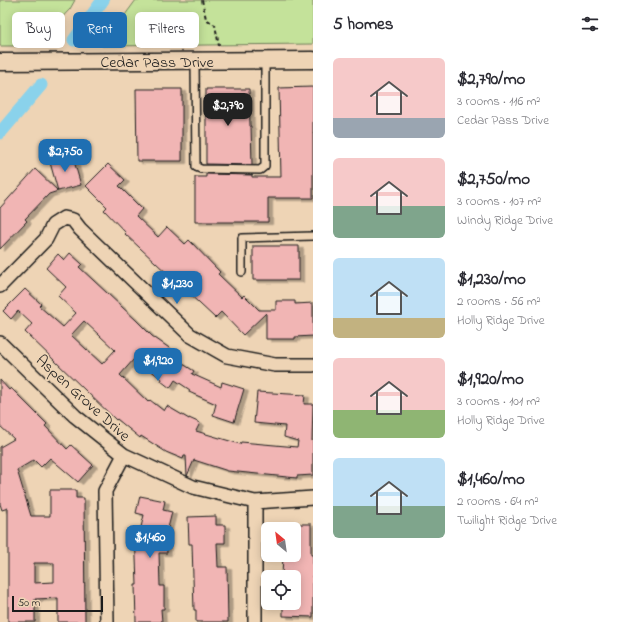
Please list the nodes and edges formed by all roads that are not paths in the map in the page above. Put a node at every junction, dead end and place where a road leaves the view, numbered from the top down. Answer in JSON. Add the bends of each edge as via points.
{"nodes":[{"id":1,"x":265,"y":60,"type":"junction"},
{"id":2,"x":313,"y":60,"type":"edge"},
{"id":3,"x":195,"y":61,"type":"junction"},
{"id":4,"x":0,"y":62,"type":"edge"},
{"id":5,"x":313,"y":236,"type":"edge"},
{"id":6,"x":242,"y":272,"type":"dead end"},
{"id":7,"x":0,"y":286,"type":"edge"},
{"id":8,"x":0,"y":343,"type":"edge"},
{"id":9,"x":313,"y":365,"type":"edge"},
{"id":10,"x":124,"y":455,"type":"junction"},
{"id":11,"x":313,"y":498,"type":"edge"},
{"id":12,"x":255,"y":502,"type":"junction"},
{"id":13,"x":107,"y":622,"type":"edge"},
{"id":14,"x":255,"y":622,"type":"edge"}],
"edges":[{"from":1,"to":2,"type":"street","name":"Cedar Pass Drive"},
{"from":1,"to":3,"type":"street","name":"Cedar Pass Drive"},
{"from":1,"to":3,"type":"lane","via":[[265,166],[260,170],[201,169],[196,166]]},
{"from":3,"to":4,"type":"street","name":"Cedar Pass Drive"},
{"from":5,"to":6,"type":"lane","via":[[242,238]]},
{"from":7,"to":9,"type":"street","via":[[46,239],[53,225],[64,218],[73,220],[190,335],[227,356],[275,365]]},
{"from":8,"to":10,"type":"street","name":"Aspen Grove Drive","via":[[75,416]]},
{"from":10,"to":12,"type":"street","name":"Aspen Grove Drive","via":[[193,487]]},
{"from":10,"to":13,"type":"street","via":[[104,491]]},
{"from":11,"to":12,"type":"street","name":"Aspen Grove Drive"},
{"from":12,"to":14,"type":"street"}]}
